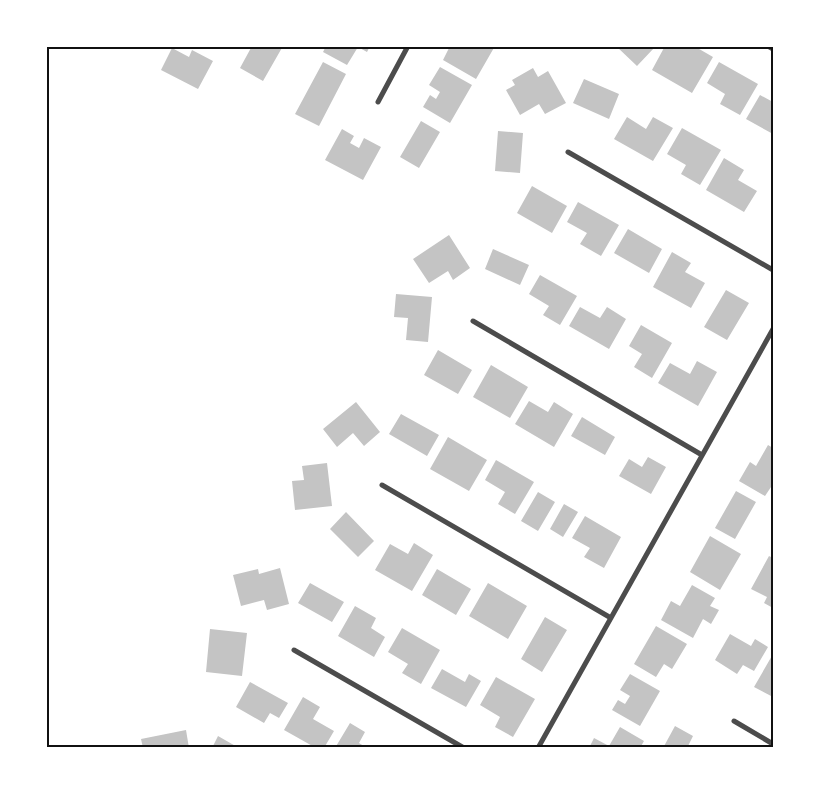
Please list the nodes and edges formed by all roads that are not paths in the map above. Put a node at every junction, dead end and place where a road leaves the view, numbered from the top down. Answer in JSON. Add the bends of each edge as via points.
{"nodes":[{"id":1,"x":408,"y":46,"type":"edge"},
{"id":2,"x":768,"y":46,"type":"edge"},
{"id":3,"x":773,"y":49,"type":"edge"},
{"id":4,"x":378,"y":102,"type":"dead end"},
{"id":5,"x":568,"y":152,"type":"dead end"},
{"id":6,"x":773,"y":270,"type":"edge"},
{"id":7,"x":473,"y":321,"type":"dead end"},
{"id":8,"x":773,"y":329,"type":"edge"},
{"id":9,"x":702,"y":455,"type":"junction"},
{"id":10,"x":382,"y":486,"type":"dead end"},
{"id":11,"x":611,"y":618,"type":"junction"},
{"id":12,"x":294,"y":650,"type":"dead end"},
{"id":13,"x":734,"y":721,"type":"dead end"},
{"id":14,"x":773,"y":744,"type":"edge"},
{"id":15,"x":464,"y":748,"type":"edge"},
{"id":16,"x":538,"y":748,"type":"edge"}],
"edges":[{"from":1,"to":4,"type":"street"},
{"from":2,"to":3,"type":"street"},
{"from":5,"to":6,"type":"street"},
{"from":7,"to":9,"type":"street"},
{"from":8,"to":9,"type":"street"},
{"from":9,"to":11,"type":"street"},
{"from":10,"to":11,"type":"street"},
{"from":11,"to":16,"type":"street"},
{"from":12,"to":15,"type":"street"},
{"from":13,"to":14,"type":"street"}]}
